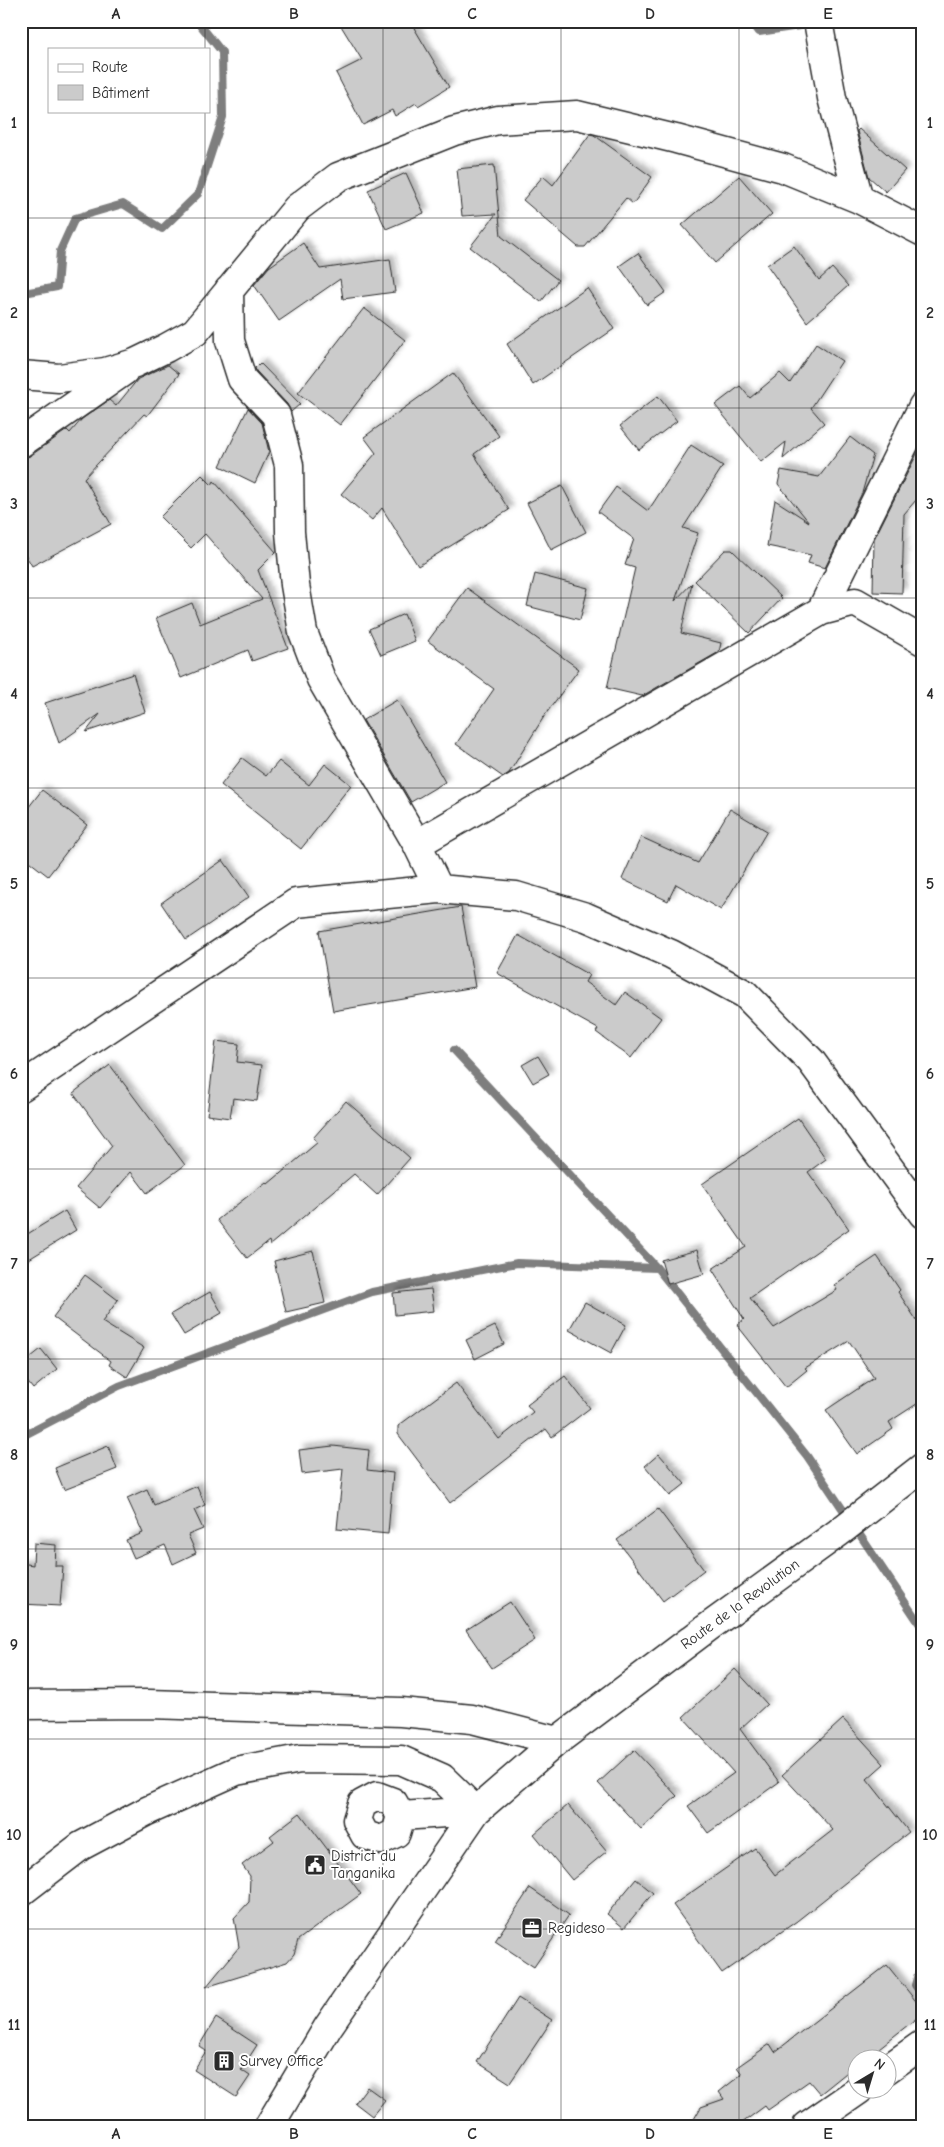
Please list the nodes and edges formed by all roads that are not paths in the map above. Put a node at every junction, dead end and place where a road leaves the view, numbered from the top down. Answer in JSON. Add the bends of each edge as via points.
{"nodes":[{"id":1,"x":819,"y":30,"type":"edge"},
{"id":2,"x":859,"y":199,"type":"junction"},
{"id":3,"x":923,"y":232,"type":"edge"},
{"id":4,"x":229,"y":290,"type":"junction"},
{"id":5,"x":135,"y":364,"type":"junction"},
{"id":6,"x":21,"y":375,"type":"edge"},
{"id":7,"x":923,"y":406,"type":"edge"},
{"id":8,"x":21,"y":443,"type":"edge"},
{"id":9,"x":822,"y":611,"type":"junction"},
{"id":10,"x":923,"y":641,"type":"edge"},
{"id":11,"x":417,"y":844,"type":"junction"},
{"id":12,"x":439,"y":889,"type":"junction"},
{"id":13,"x":21,"y":1087,"type":"edge"},
{"id":14,"x":923,"y":1214,"type":"edge"},
{"id":15,"x":923,"y":1466,"type":"edge"},
{"id":16,"x":21,"y":1705,"type":"edge"},
{"id":17,"x":557,"y":1741,"type":"junction"},
{"id":18,"x":476,"y":1811,"type":"junction"},
{"id":19,"x":401,"y":1816,"type":"dead end"},
{"id":20,"x":21,"y":1892,"type":"edge"},
{"id":21,"x":923,"y":2044,"type":"edge"},
{"id":22,"x":896,"y":2063,"type":"edge"},
{"id":23,"x":846,"y":2100,"type":"edge"},
{"id":24,"x":815,"y":2124,"type":"edge"},
{"id":25,"x":269,"y":2126,"type":"edge"}],
"edges":[{"from":1,"to":2,"type":"street","via":[[832,98]]},
{"from":2,"to":3,"type":"street"},
{"from":2,"to":4,"type":"street","via":[[783,168],[578,115],[498,120],[454,131],[338,177],[297,208]]},
{"from":4,"to":5,"type":"street","via":[[195,332]]},
{"from":4,"to":11,"type":"street","via":[[230,341],[242,379],[276,415],[289,465],[290,532],[303,632],[321,680]]},
{"from":5,"to":6,"type":"street","via":[[59,378]]},
{"from":5,"to":8,"type":"street"},
{"from":7,"to":9,"type":"street"},
{"from":9,"to":10,"type":"street","via":[[855,602]]},
{"from":9,"to":11,"type":"street"},
{"from":11,"to":12,"type":"street"},
{"from":12,"to":13,"type":"street","via":[[296,903]]},
{"from":12,"to":14,"type":"street","via":[[516,896],[586,916],[671,954],[745,994],[811,1061]]},
{"from":15,"to":17,"type":"street","name":"Route de la Revolution","via":[[838,1533]]},
{"from":16,"to":17,"type":"street","via":[[150,1704],[401,1712],[472,1719]]},
{"from":17,"to":18,"type":"street","name":"Route de la Revolution"},
{"from":18,"to":19,"type":"street"},
{"from":18,"to":20,"type":"street","via":[[442,1778],[401,1760],[300,1759],[236,1772],[147,1811],[81,1846]]},
{"from":18,"to":25,"type":"street","name":"Route de la Revolution","via":[[328,2027]]},
{"from":21,"to":22,"type":"street"},
{"from":23,"to":24,"type":"street"}]}
